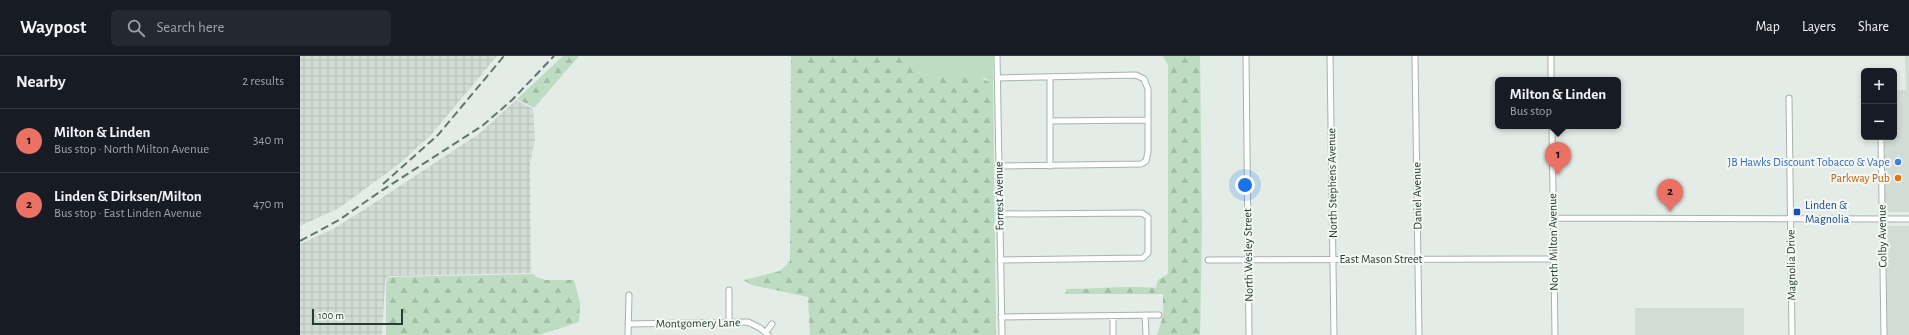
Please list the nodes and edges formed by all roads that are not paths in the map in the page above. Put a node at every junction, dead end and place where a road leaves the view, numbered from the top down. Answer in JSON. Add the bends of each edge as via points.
{"nodes":[{"id":1,"x":997,"y":56,"type":"edge"},
{"id":2,"x":1246,"y":56,"type":"edge"},
{"id":3,"x":1330,"y":56,"type":"edge"},
{"id":4,"x":1415,"y":56,"type":"edge"},
{"id":5,"x":1551,"y":56,"type":"edge"},
{"id":6,"x":1050,"y":77,"type":"junction"},
{"id":7,"x":1551,"y":77,"type":"edge"},
{"id":8,"x":997,"y":78,"type":"junction"},
{"id":9,"x":1789,"y":98,"type":"dead end"},
{"id":10,"x":1148,"y":120,"type":"junction"},
{"id":11,"x":1050,"y":121,"type":"junction"},
{"id":12,"x":1552,"y":129,"type":"edge"},
{"id":13,"x":1881,"y":140,"type":"edge"},
{"id":14,"x":998,"y":166,"type":"junction"},
{"id":15,"x":1050,"y":166,"type":"junction"},
{"id":16,"x":999,"y":214,"type":"junction"},
{"id":17,"x":1553,"y":218,"type":"junction"},
{"id":18,"x":1790,"y":219,"type":"junction"},
{"id":19,"x":1882,"y":219,"type":"junction"},
{"id":20,"x":1909,"y":219,"type":"edge"},
{"id":21,"x":1248,"y":259,"type":"junction"},
{"id":22,"x":1333,"y":259,"type":"junction"},
{"id":23,"x":1417,"y":259,"type":"junction"},
{"id":24,"x":1554,"y":259,"type":"junction"},
{"id":25,"x":1000,"y":260,"type":"junction"},
{"id":26,"x":1208,"y":260,"type":"dead end"},
{"id":27,"x":729,"y":290,"type":"dead end"},
{"id":28,"x":628,"y":295,"type":"dead end"},
{"id":29,"x":1159,"y":315,"type":"dead end"},
{"id":30,"x":1113,"y":316,"type":"junction"},
{"id":31,"x":1145,"y":316,"type":"junction"},
{"id":32,"x":1001,"y":317,"type":"junction"},
{"id":33,"x":730,"y":322,"type":"junction"},
{"id":34,"x":628,"y":324,"type":"junction"},
{"id":35,"x":772,"y":324,"type":"dead end"},
{"id":36,"x":767,"y":333,"type":"edge"},
{"id":37,"x":628,"y":335,"type":"edge"},
{"id":38,"x":1002,"y":335,"type":"edge"},
{"id":39,"x":1113,"y":335,"type":"edge"},
{"id":40,"x":1146,"y":335,"type":"edge"},
{"id":41,"x":1249,"y":335,"type":"edge"},
{"id":42,"x":1334,"y":335,"type":"edge"},
{"id":43,"x":1419,"y":335,"type":"edge"},
{"id":44,"x":1555,"y":335,"type":"edge"},
{"id":45,"x":1792,"y":335,"type":"edge"},
{"id":46,"x":1884,"y":335,"type":"edge"}],
"edges":[{"from":1,"to":8,"type":"street","name":"Forrest Avenue"},
{"from":2,"to":21,"type":"street","name":"North Wesley Street"},
{"from":3,"to":22,"type":"street","name":"North Stephens Avenue"},
{"from":4,"to":23,"type":"street","name":"Daniel Avenue"},
{"from":5,"to":7,"type":"street"},
{"from":6,"to":8,"type":"street"},
{"from":6,"to":10,"type":"street","via":[[1141,76],[1147,83]]},
{"from":6,"to":11,"type":"street"},
{"from":8,"to":14,"type":"street","name":"Forrest Avenue"},
{"from":9,"to":18,"type":"street","name":"Magnolia Drive"},
{"from":10,"to":11,"type":"street"},
{"from":10,"to":15,"type":"street","via":[[1148,157],[1142,164]]},
{"from":11,"to":15,"type":"street"},
{"from":12,"to":17,"type":"street","name":"North Milton Avenue"},
{"from":13,"to":19,"type":"street","name":"Colby Avenue"},
{"from":14,"to":15,"type":"street"},
{"from":14,"to":16,"type":"street","name":"Forrest Avenue"},
{"from":16,"to":25,"type":"street","name":"Forrest Avenue"},
{"from":16,"to":25,"type":"street","via":[[1142,213],[1148,217],[1148,253],[1143,258]]},
{"from":17,"to":18,"type":"street"},
{"from":17,"to":24,"type":"street","name":"North Milton Avenue"},
{"from":18,"to":19,"type":"street"},
{"from":18,"to":45,"type":"street","name":"Magnolia Drive"},
{"from":19,"to":20,"type":"street"},
{"from":19,"to":46,"type":"street","name":"Colby Avenue"},
{"from":21,"to":22,"type":"street","name":"East Mason Street"},
{"from":21,"to":26,"type":"street","name":"East Mason Street"},
{"from":21,"to":41,"type":"street","name":"North Wesley Street"},
{"from":22,"to":23,"type":"street","name":"East Mason Street"},
{"from":22,"to":42,"type":"street","name":"North Stephens Avenue"},
{"from":23,"to":24,"type":"street","name":"East Mason Street"},
{"from":23,"to":43,"type":"street","name":"Daniel Avenue"},
{"from":24,"to":44,"type":"street","name":"North Milton Avenue"},
{"from":25,"to":32,"type":"street","name":"Forrest Avenue"},
{"from":27,"to":33,"type":"street"},
{"from":28,"to":34,"type":"street"},
{"from":29,"to":31,"type":"street"},
{"from":30,"to":31,"type":"street"},
{"from":30,"to":32,"type":"street"},
{"from":30,"to":39,"type":"street"},
{"from":31,"to":40,"type":"street"},
{"from":32,"to":38,"type":"street","name":"Forrest Avenue"},
{"from":33,"to":34,"type":"street","name":"Montgomery Lane"},
{"from":33,"to":36,"type":"street","name":"Montgomery Lane","via":[[748,322]]},
{"from":34,"to":37,"type":"street"},
{"from":35,"to":36,"type":"street"}]}
